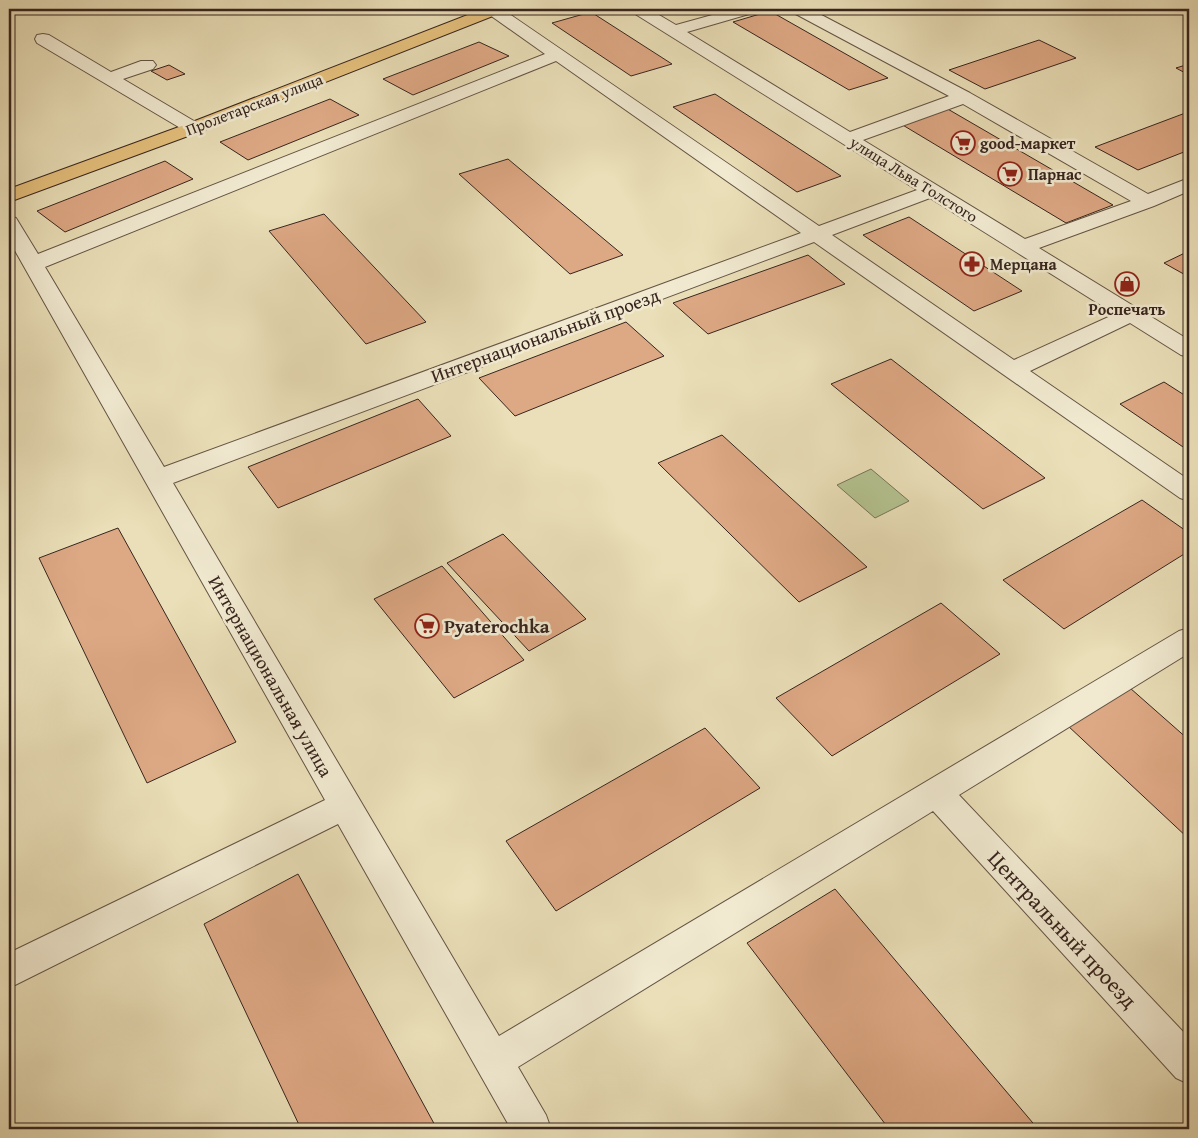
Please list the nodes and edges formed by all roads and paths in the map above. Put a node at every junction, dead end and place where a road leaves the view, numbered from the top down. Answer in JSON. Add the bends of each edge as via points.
{"nodes":[{"id":1,"x":638,"y":9,"type":"edge"},
{"id":2,"x":750,"y":9,"type":"edge"},
{"id":3,"x":798,"y":9,"type":"edge"},
{"id":4,"x":495,"y":10,"type":"edge"},
{"id":5,"x":674,"y":31,"type":"junction"},
{"id":6,"x":43,"y":39,"type":"dead end"},
{"id":7,"x":556,"y":55,"type":"junction"},
{"id":8,"x":147,"y":65,"type":"dead end"},
{"id":9,"x":110,"y":78,"type":"junction"},
{"id":10,"x":964,"y":97,"type":"junction"},
{"id":11,"x":193,"y":128,"type":"junction"},
{"id":12,"x":848,"y":139,"type":"junction"},
{"id":13,"x":1189,"y":184,"type":"edge"},
{"id":14,"x":932,"y":191,"type":"junction"},
{"id":15,"x":9,"y":196,"type":"edge"},
{"id":16,"x":1147,"y":202,"type":"junction"},
{"id":17,"x":9,"y":222,"type":"edge"},
{"id":18,"x":816,"y":234,"type":"junction"},
{"id":19,"x":1023,"y":247,"type":"junction"},
{"id":20,"x":32,"y":264,"type":"junction"},
{"id":21,"x":1132,"y":314,"type":"junction"},
{"id":22,"x":1189,"y":350,"type":"edge"},
{"id":23,"x":1012,"y":370,"type":"junction"},
{"id":24,"x":157,"y":479,"type":"junction"},
{"id":25,"x":1189,"y":492,"type":"edge"},
{"id":26,"x":1189,"y":639,"type":"edge"},
{"id":27,"x":937,"y":792,"type":"junction"},
{"id":28,"x":345,"y":805,"type":"junction"},
{"id":29,"x":9,"y":972,"type":"edge"},
{"id":30,"x":493,"y":1061,"type":"junction"},
{"id":31,"x":1189,"y":1065,"type":"edge"},
{"id":32,"x":532,"y":1129,"type":"edge"}],
"edges":[{"from":1,"to":5,"type":"street","name":"улица Льва Толстого"},
{"from":2,"to":5,"type":"street"},
{"from":3,"to":10,"type":"street"},
{"from":4,"to":7,"type":"street"},
{"from":4,"to":11,"type":"main road","name":"Пролетарская улица"},
{"from":5,"to":12,"type":"street","name":"улица Льва Толстого"},
{"from":6,"to":9,"type":"street"},
{"from":7,"to":18,"type":"street"},
{"from":7,"to":20,"type":"street"},
{"from":8,"to":9,"type":"street"},
{"from":9,"to":11,"type":"street"},
{"from":10,"to":12,"type":"street"},
{"from":10,"to":16,"type":"street"},
{"from":11,"to":15,"type":"main road","name":"Пролетарская улица"},
{"from":12,"to":14,"type":"street","name":"улица Льва Толстого"},
{"from":13,"to":16,"type":"street"},
{"from":14,"to":18,"type":"street","name":"Интернациональный проезд"},
{"from":14,"to":19,"type":"street","name":"улица Льва Толстого"},
{"from":16,"to":19,"type":"street"},
{"from":17,"to":20,"type":"street","name":"Интернациональная улица"},
{"from":18,"to":23,"type":"street"},
{"from":18,"to":24,"type":"street","name":"Интернациональный проезд"},
{"from":19,"to":21,"type":"street","name":"улица Льва Толстого"},
{"from":20,"to":24,"type":"street","name":"Интернациональная улица"},
{"from":21,"to":22,"type":"street","name":"улица Льва Толстого"},
{"from":21,"to":23,"type":"street"},
{"from":23,"to":25,"type":"street"},
{"from":24,"to":28,"type":"street","name":"Интернациональная улица"},
{"from":26,"to":27,"type":"street"},
{"from":27,"to":30,"type":"street"},
{"from":27,"to":31,"type":"street","name":"Центральный проезд"},
{"from":28,"to":29,"type":"street"},
{"from":28,"to":30,"type":"street","name":"Интернациональная улица"},
{"from":30,"to":32,"type":"street","name":"Интернациональная улица"}]}
